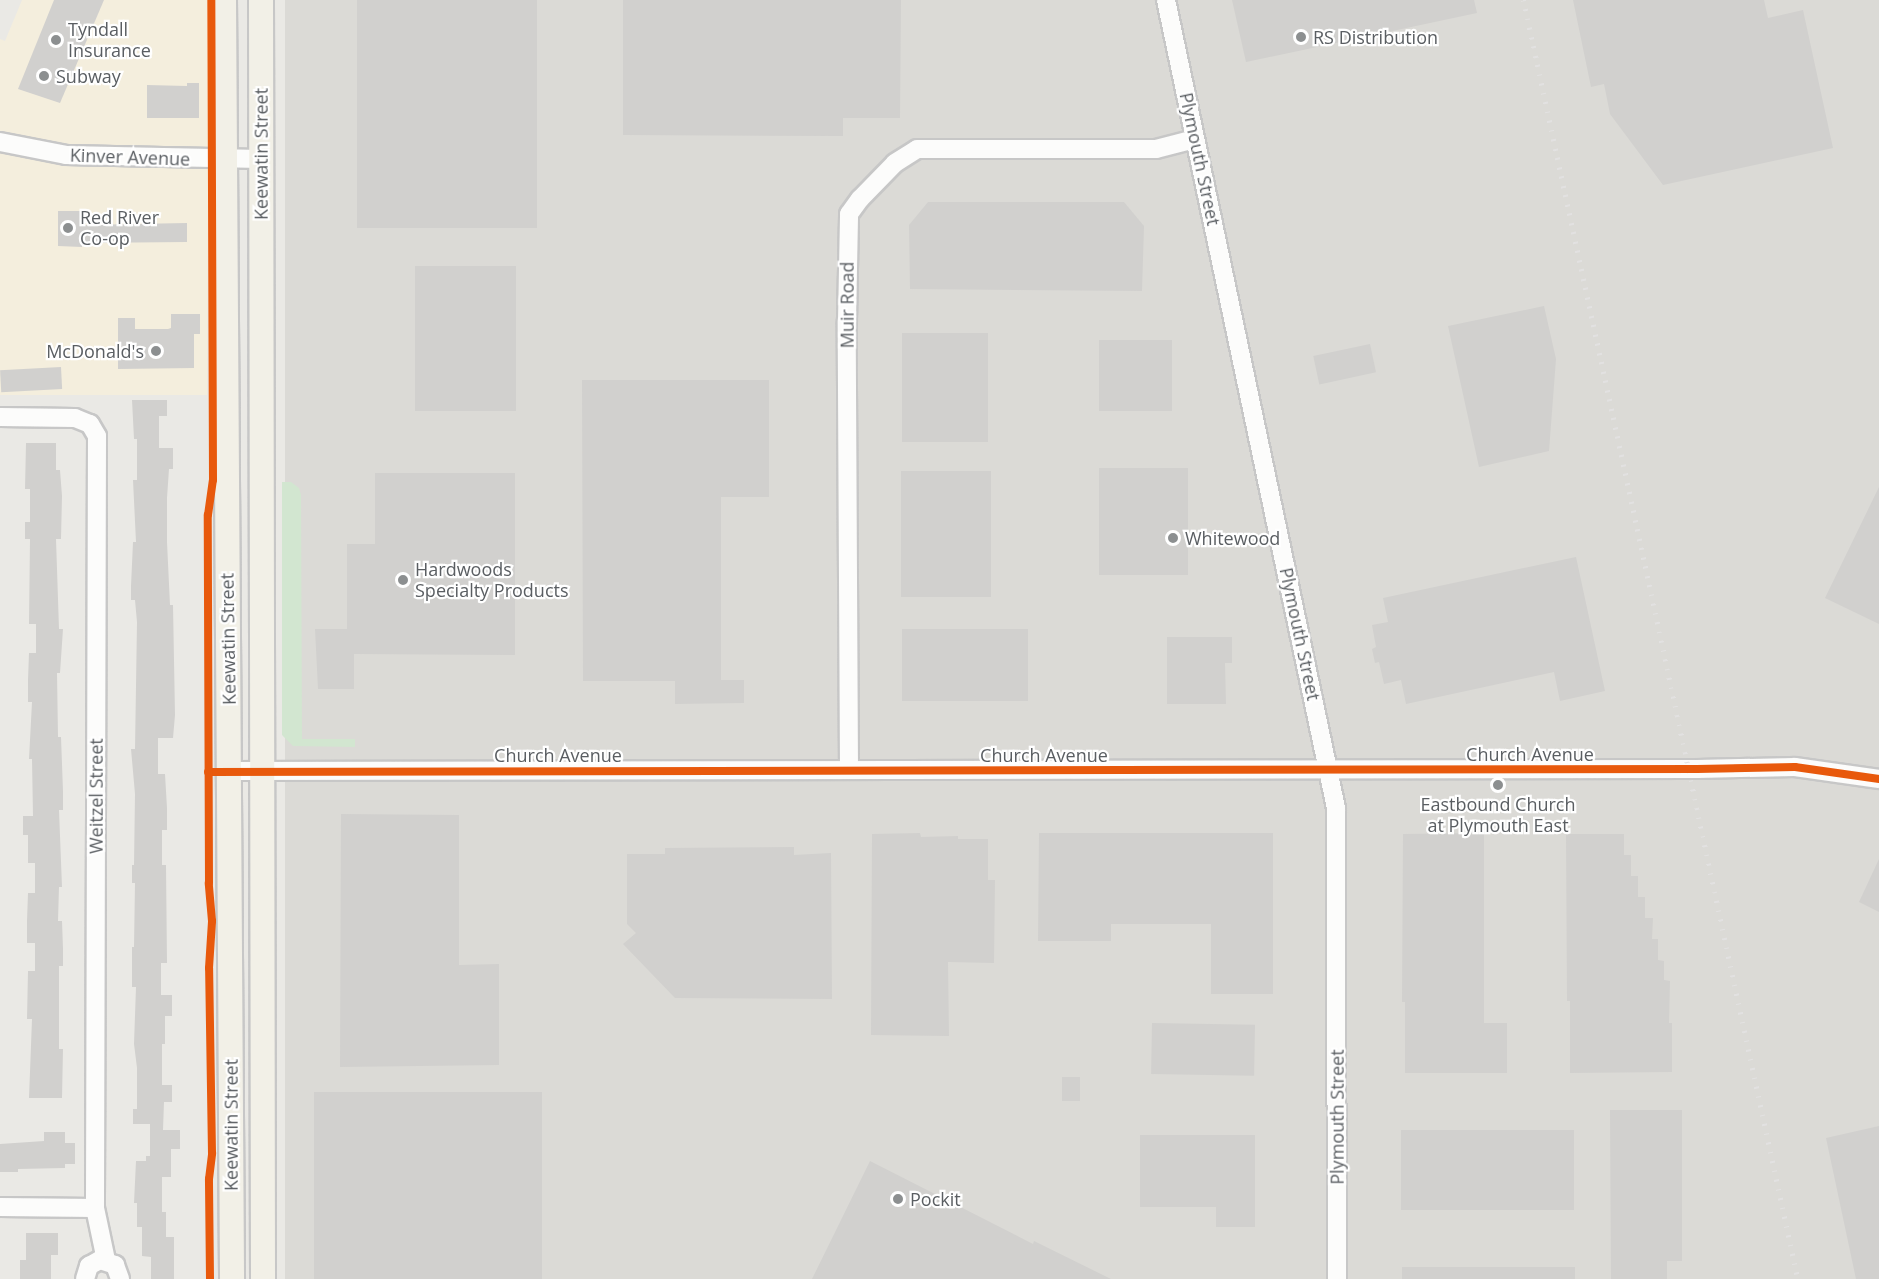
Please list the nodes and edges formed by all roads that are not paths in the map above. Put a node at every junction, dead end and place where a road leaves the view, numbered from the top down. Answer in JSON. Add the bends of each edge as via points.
{"nodes":[{"id":1,"x":224,"y":0,"type":"edge"},
{"id":2,"x":261,"y":0,"type":"edge"},
{"id":3,"x":1166,"y":0,"type":"edge"},
{"id":4,"x":1195,"y":139,"type":"junction"},
{"id":5,"x":0,"y":142,"type":"edge"},
{"id":6,"x":261,"y":159,"type":"junction"},
{"id":7,"x":223,"y":160,"type":"junction"},
{"id":8,"x":0,"y":417,"type":"edge"},
{"id":9,"x":1329,"y":769,"type":"junction"},
{"id":10,"x":261,"y":770,"type":"junction"},
{"id":11,"x":849,"y":770,"type":"junction"},
{"id":12,"x":229,"y":771,"type":"junction"},
{"id":13,"x":1879,"y":779,"type":"edge"},
{"id":14,"x":0,"y":1207,"type":"edge"},
{"id":15,"x":95,"y":1208,"type":"junction"},
{"id":16,"x":106,"y":1260,"type":"junction"},
{"id":17,"x":86,"y":1279,"type":"edge"},
{"id":18,"x":120,"y":1279,"type":"edge"},
{"id":19,"x":232,"y":1279,"type":"edge"},
{"id":20,"x":263,"y":1279,"type":"edge"},
{"id":21,"x":1337,"y":1279,"type":"edge"}],
"edges":[{"from":1,"to":7,"type":"main road","name":"Keewatin Street"},
{"from":2,"to":6,"type":"main road","name":"Keewatin Street"},
{"from":3,"to":4,"type":"street","name":"Plymouth Street"},
{"from":4,"to":9,"type":"street","name":"Plymouth Street"},
{"from":4,"to":11,"type":"street","name":"Muir Road","via":[[1156,149],[917,149],[895,163],[849,214]]},
{"from":5,"to":7,"type":"street","name":"Kinver Avenue","via":[[66,155]]},
{"from":6,"to":7,"type":"street","name":"Kinver Avenue"},
{"from":6,"to":10,"type":"main road","name":"Keewatin Street"},
{"from":7,"to":12,"type":"main road","name":"Keewatin Street"},
{"from":8,"to":15,"type":"street","name":"Weitzel Street","via":[[75,418],[90,424],[97,436]]},
{"from":9,"to":11,"type":"street","name":"Church Avenue"},
{"from":9,"to":13,"type":"street","name":"Church Avenue","via":[[1795,767]]},
{"from":9,"to":21,"type":"street","name":"Plymouth Street","via":[[1336,808]]},
{"from":10,"to":11,"type":"street","name":"Church Avenue"},
{"from":10,"to":12,"type":"street","name":"Church Avenue"},
{"from":10,"to":20,"type":"main road","name":"Keewatin Street"},
{"from":12,"to":19,"type":"main road","name":"Keewatin Street"},
{"from":14,"to":15,"type":"street"},
{"from":15,"to":16,"type":"street","name":"Weitzel Street"},
{"from":16,"to":17,"type":"street","via":[[93,1263]]},
{"from":16,"to":18,"type":"street","name":"Weitzel Street","via":[[118,1269]]}]}
